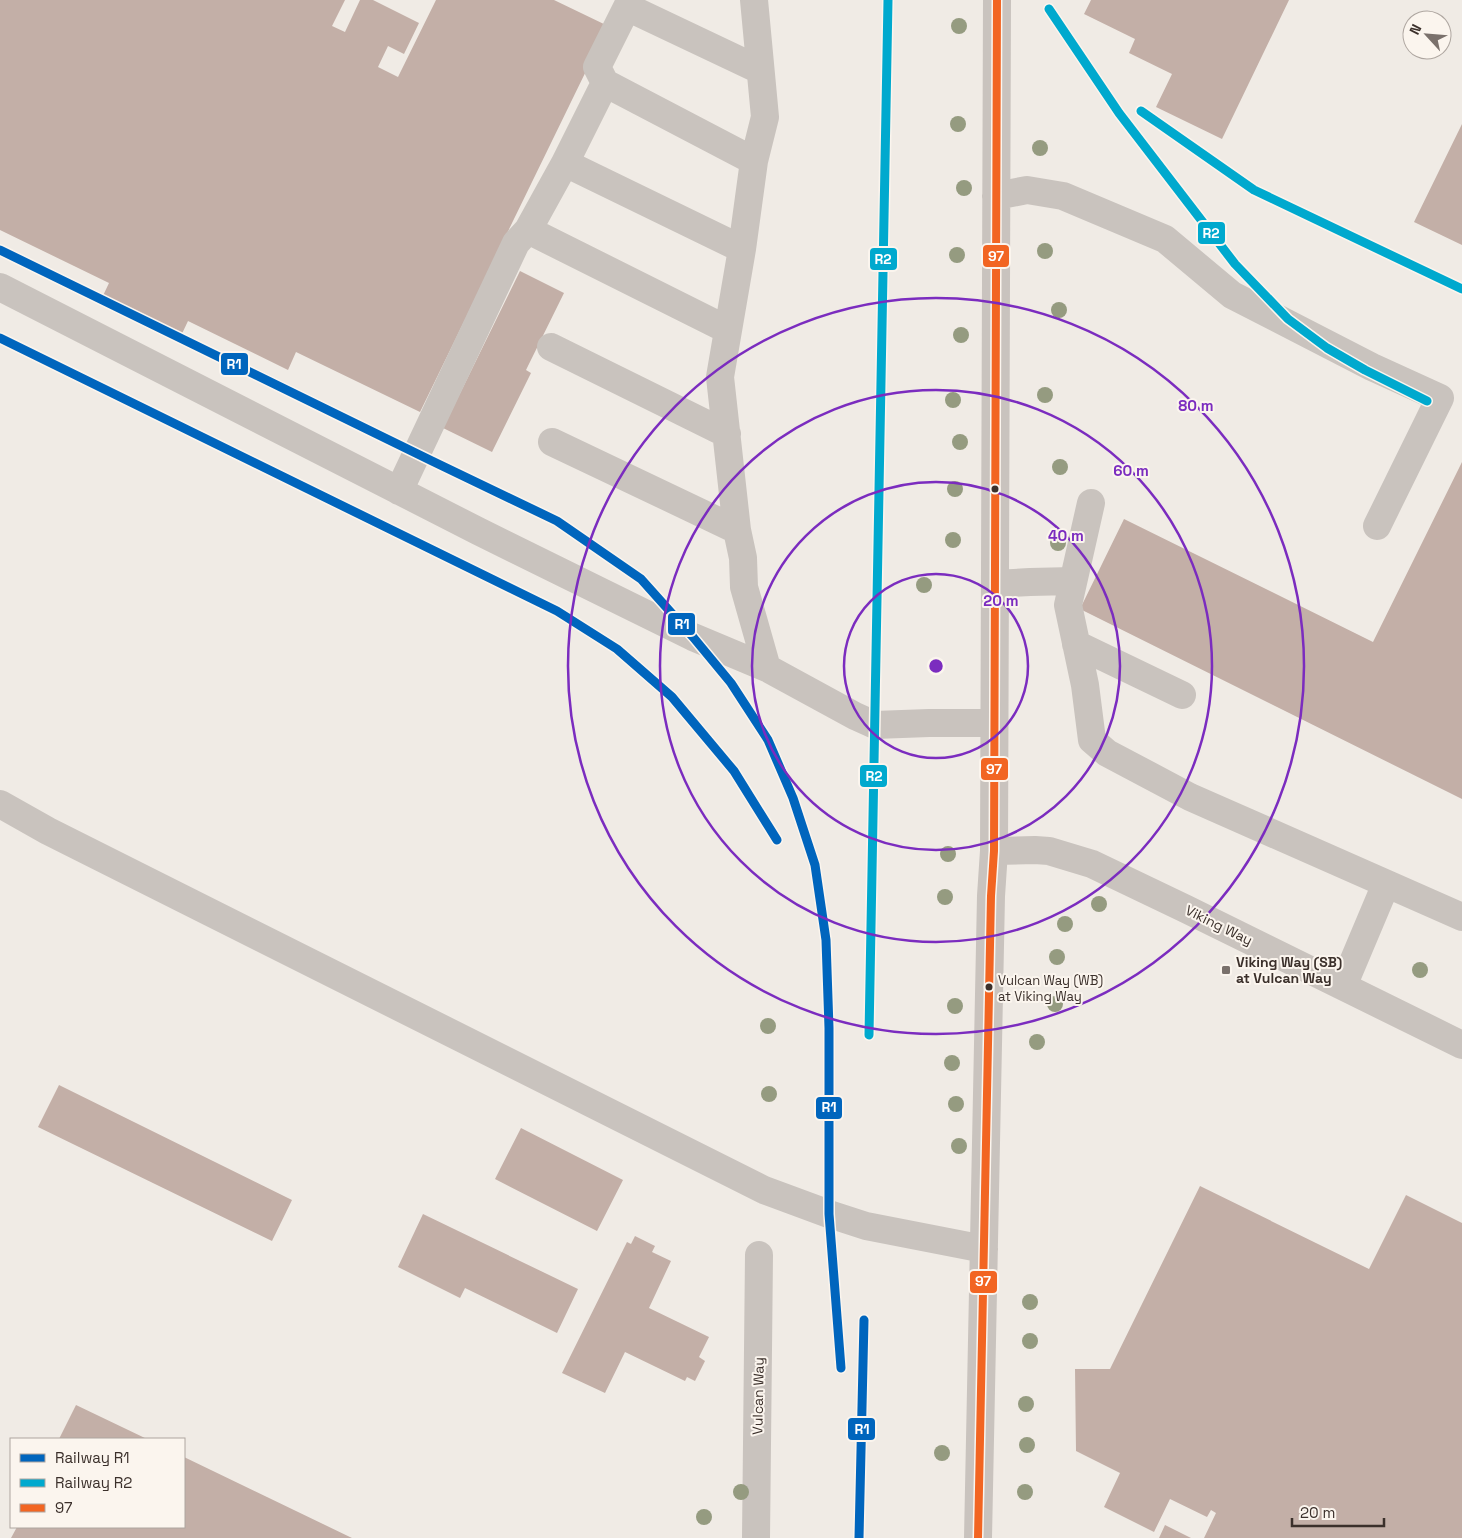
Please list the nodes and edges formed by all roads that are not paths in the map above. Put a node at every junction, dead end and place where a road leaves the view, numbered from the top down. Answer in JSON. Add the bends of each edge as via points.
{"nodes":[{"id":1,"x":754,"y":0,"type":"edge"},
{"id":2,"x":997,"y":0,"type":"edge"},
{"id":3,"x":760,"y":70,"type":"junction"},
{"id":4,"x":604,"y":83,"type":"junction"},
{"id":5,"x":754,"y":161,"type":"junction"},
{"id":6,"x":566,"y":163,"type":"junction"},
{"id":7,"x":996,"y":196,"type":"junction"},
{"id":8,"x":528,"y":230,"type":"junction"},
{"id":9,"x":742,"y":249,"type":"junction"},
{"id":10,"x":0,"y":287,"type":"edge"},
{"id":11,"x":728,"y":330,"type":"junction"},
{"id":12,"x":551,"y":347,"type":"dead end"},
{"id":13,"x":727,"y":434,"type":"junction"},
{"id":14,"x":552,"y":442,"type":"dead end"},
{"id":15,"x":399,"y":491,"type":"junction"},
{"id":16,"x":1092,"y":504,"type":"dead end"},
{"id":17,"x":1377,"y":526,"type":"dead end"},
{"id":18,"x":737,"y":530,"type":"junction"},
{"id":19,"x":1073,"y":582,"type":"junction"},
{"id":20,"x":994,"y":584,"type":"junction"},
{"id":21,"x":1076,"y":644,"type":"junction"},
{"id":22,"x":767,"y":668,"type":"junction"},
{"id":23,"x":1182,"y":695,"type":"dead end"},
{"id":24,"x":994,"y":723,"type":"junction"},
{"id":25,"x":0,"y":804,"type":"edge"},
{"id":26,"x":994,"y":850,"type":"junction"},
{"id":27,"x":1386,"y":884,"type":"junction"},
{"id":28,"x":1462,"y":917,"type":"edge"},
{"id":29,"x":1343,"y":986,"type":"junction"},
{"id":30,"x":1462,"y":1045,"type":"edge"},
{"id":31,"x":984,"y":1249,"type":"junction"},
{"id":32,"x":759,"y":1255,"type":"dead end"},
{"id":33,"x":756,"y":1538,"type":"edge"},
{"id":34,"x":978,"y":1538,"type":"edge"}],
"edges":[{"from":1,"to":3,"type":"street"},
{"from":2,"to":7,"type":"street"},
{"from":3,"to":4,"type":"street","via":[[627,7],[598,67]]},
{"from":3,"to":5,"type":"street","via":[[765,117]]},
{"from":4,"to":5,"type":"street"},
{"from":4,"to":6,"type":"street"},
{"from":5,"to":9,"type":"street"},
{"from":6,"to":8,"type":"street"},
{"from":6,"to":9,"type":"street"},
{"from":7,"to":17,"type":"street","via":[[1026,190],[1063,196],[1165,239],[1232,295],[1440,398]]},
{"from":7,"to":20,"type":"street"},
{"from":8,"to":11,"type":"street"},
{"from":8,"to":15,"type":"street","via":[[516,243]]},
{"from":9,"to":11,"type":"street"},
{"from":10,"to":15,"type":"street"},
{"from":11,"to":13,"type":"street","via":[[720,377]]},
{"from":12,"to":13,"type":"street"},
{"from":13,"to":18,"type":"street"},
{"from":14,"to":18,"type":"street"},
{"from":15,"to":22,"type":"street","via":[[693,636]]},
{"from":16,"to":19,"type":"street"},
{"from":18,"to":22,"type":"street","via":[[743,558],[744,587]]},
{"from":19,"to":20,"type":"street"},
{"from":19,"to":21,"type":"street","via":[[1068,605]]},
{"from":20,"to":24,"type":"street"},
{"from":21,"to":23,"type":"street"},
{"from":21,"to":27,"type":"street","via":[[1092,740],[1107,753],[1190,797]]},
{"from":22,"to":24,"type":"street","via":[[875,725]]},
{"from":24,"to":26,"type":"street"},
{"from":25,"to":31,"type":"street","via":[[764,1190],[866,1226]]},
{"from":26,"to":29,"type":"street","name":"Viking Way","via":[[1049,851],[1092,864]]},
{"from":26,"to":31,"type":"street"},
{"from":27,"to":28,"type":"street"},
{"from":27,"to":29,"type":"street"},
{"from":29,"to":30,"type":"street","name":"Viking Way"},
{"from":31,"to":34,"type":"street"},
{"from":32,"to":33,"type":"street","name":"Vulcan Way"}]}
